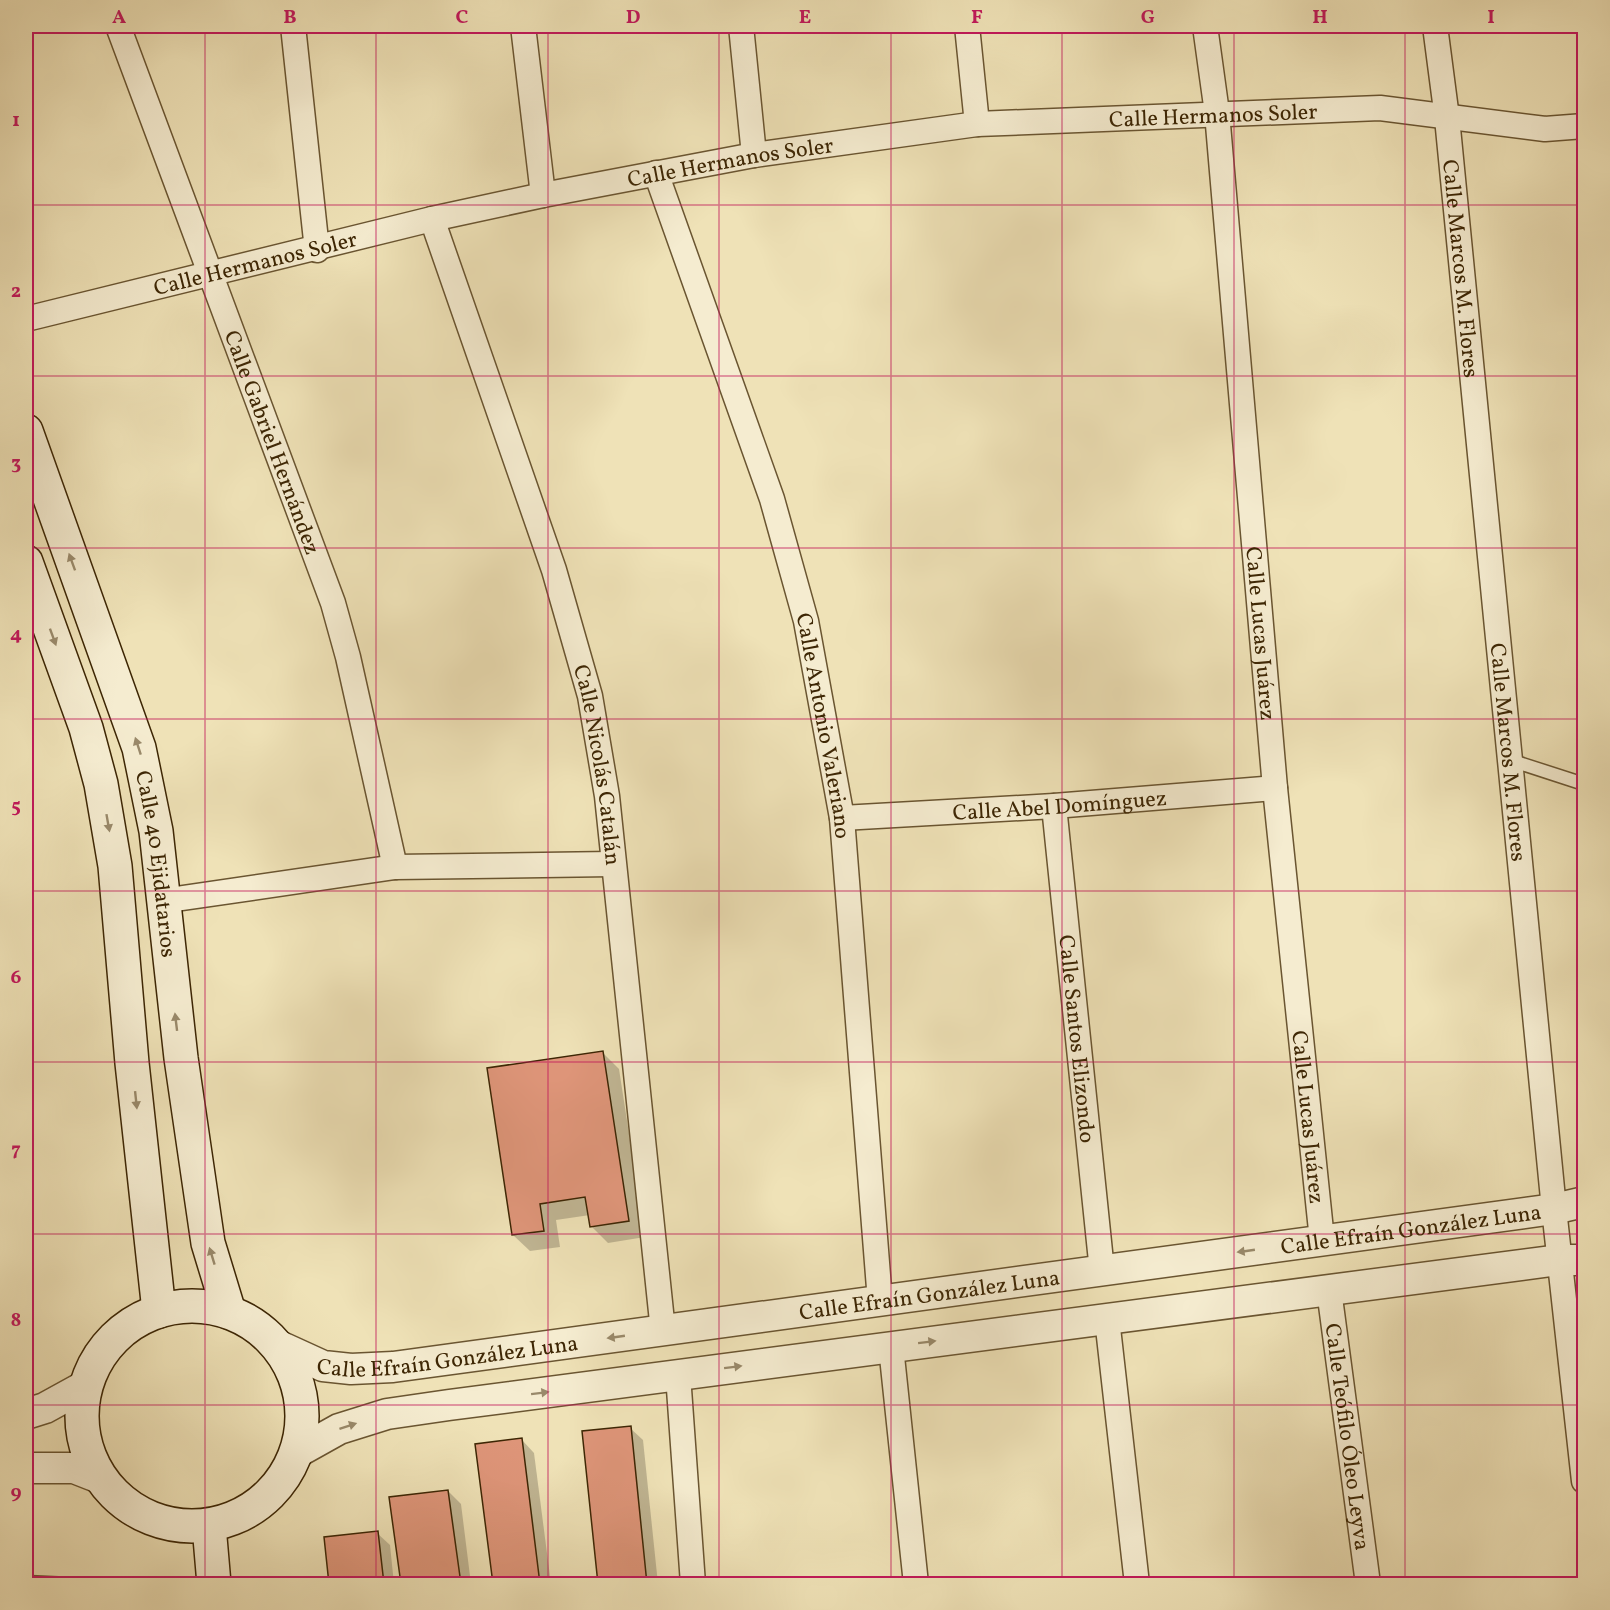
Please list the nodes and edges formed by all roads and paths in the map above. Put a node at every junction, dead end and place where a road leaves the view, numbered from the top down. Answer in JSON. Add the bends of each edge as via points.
{"nodes":[{"id":1,"x":118,"y":26,"type":"edge"},
{"id":2,"x":293,"y":26,"type":"edge"},
{"id":3,"x":523,"y":26,"type":"edge"},
{"id":4,"x":741,"y":26,"type":"edge"},
{"id":5,"x":967,"y":26,"type":"edge"},
{"id":6,"x":1205,"y":26,"type":"edge"},
{"id":7,"x":1435,"y":26,"type":"edge"},
{"id":8,"x":1217,"y":113,"type":"junction"},
{"id":9,"x":1447,"y":117,"type":"junction"},
{"id":10,"x":977,"y":124,"type":"junction"},
{"id":11,"x":1584,"y":126,"type":"edge"},
{"id":12,"x":754,"y":155,"type":"junction"},
{"id":13,"x":656,"y":173,"type":"junction"},
{"id":14,"x":543,"y":195,"type":"junction"},
{"id":15,"x":432,"y":219,"type":"junction"},
{"id":16,"x":316,"y":250,"type":"junction"},
{"id":17,"x":210,"y":274,"type":"junction"},
{"id":18,"x":26,"y":320,"type":"edge"},
{"id":19,"x":26,"y":431,"type":"edge"},
{"id":20,"x":26,"y":562,"type":"edge"},
{"id":21,"x":1509,"y":760,"type":"junction"},
{"id":22,"x":1584,"y":784,"type":"edge"},
{"id":23,"x":1275,"y":788,"type":"junction"},
{"id":24,"x":1054,"y":806,"type":"junction"},
{"id":25,"x":842,"y":818,"type":"junction"},
{"id":26,"x":612,"y":864,"type":"junction"},
{"id":27,"x":395,"y":867,"type":"junction"},
{"id":28,"x":162,"y":901,"type":"junction"},
{"id":29,"x":181,"y":1058,"type":"junction"},
{"id":30,"x":132,"y":1063,"type":"junction"},
{"id":31,"x":1584,"y":1203,"type":"edge"},
{"id":32,"x":1554,"y":1209,"type":"junction"},
{"id":33,"x":1322,"y":1240,"type":"junction"},
{"id":34,"x":1572,"y":1260,"type":"edge"},
{"id":35,"x":1102,"y":1271,"type":"junction"},
{"id":36,"x":1329,"y":1290,"type":"junction"},
{"id":37,"x":880,"y":1301,"type":"junction"},
{"id":38,"x":159,"y":1311,"type":"junction"},
{"id":39,"x":229,"y":1312,"type":"junction"},
{"id":40,"x":1107,"y":1318,"type":"junction"},
{"id":41,"x":663,"y":1331,"type":"junction"},
{"id":42,"x":277,"y":1345,"type":"junction"},
{"id":43,"x":891,"y":1347,"type":"junction"},
{"id":44,"x":678,"y":1375,"type":"junction"},
{"id":45,"x":85,"y":1386,"type":"junction"},
{"id":46,"x":26,"y":1414,"type":"edge"},
{"id":47,"x":296,"y":1453,"type":"junction"},
{"id":48,"x":26,"y":1468,"type":"edge"},
{"id":49,"x":102,"y":1479,"type":"junction"},
{"id":50,"x":1584,"y":1481,"type":"edge"},
{"id":51,"x":209,"y":1526,"type":"junction"},
{"id":52,"x":26,"y":1582,"type":"edge"},
{"id":53,"x":69,"y":1584,"type":"edge"},
{"id":54,"x":214,"y":1584,"type":"edge"},
{"id":55,"x":693,"y":1584,"type":"edge"},
{"id":56,"x":916,"y":1584,"type":"edge"},
{"id":57,"x":1137,"y":1584,"type":"edge"},
{"id":58,"x":1368,"y":1584,"type":"edge"}],
"edges":[{"from":1,"to":17,"type":"street","name":"Calle Gabriel Hernández"},
{"from":2,"to":16,"type":"street"},
{"from":3,"to":14,"type":"street"},
{"from":4,"to":12,"type":"street"},
{"from":5,"to":10,"type":"street"},
{"from":6,"to":8,"type":"street","name":"Calle Lucas Juárez"},
{"from":7,"to":9,"type":"street","name":"Calle Marcos M. Flores"},
{"from":8,"to":9,"type":"street","name":"Calle Hermanos Soler","via":[[1380,108]]},
{"from":8,"to":10,"type":"street","name":"Calle Hermanos Soler"},
{"from":8,"to":23,"type":"street","name":"Calle Lucas Juárez"},
{"from":9,"to":11,"type":"street","name":"Calle Hermanos Soler","via":[[1545,129]]},
{"from":9,"to":21,"type":"street","name":"Calle Marcos M. Flores"},
{"from":10,"to":12,"type":"street","name":"Calle Hermanos Soler"},
{"from":12,"to":13,"type":"street","name":"Calle Hermanos Soler"},
{"from":13,"to":14,"type":"street","name":"Calle Hermanos Soler"},
{"from":13,"to":25,"type":"street","name":"Calle Antonio Valeriano","via":[[772,499],[806,621]]},
{"from":14,"to":15,"type":"street","name":"Calle Hermanos Soler"},
{"from":15,"to":16,"type":"street","name":"Calle Hermanos Soler"},
{"from":15,"to":26,"type":"street","name":"Calle Nicolás Catalán","via":[[554,570],[590,696],[607,796]]},
{"from":16,"to":17,"type":"street","name":"Calle Hermanos Soler"},
{"from":17,"to":18,"type":"street","name":"Calle Hermanos Soler"},
{"from":17,"to":27,"type":"street","name":"Calle Gabriel Hernández","via":[[333,603]]},
{"from":28,"to":19,"type":"main road","name":"Calle 40 Ejidatarios","one_way":true,"via":[[156,831],[139,748]]},
{"from":20,"to":30,"type":"main road","name":"Calle 40 Ejidatarios","one_way":true,"via":[[86,728],[101,784],[115,866]]},
{"from":21,"to":22,"type":"lane"},
{"from":21,"to":32,"type":"street","name":"Calle Marcos M. Flores"},
{"from":23,"to":24,"type":"street","name":"Calle Abel Domínguez"},
{"from":23,"to":33,"type":"street","name":"Calle Lucas Juárez"},
{"from":24,"to":25,"type":"street","name":"Calle Abel Domínguez"},
{"from":24,"to":35,"type":"street","name":"Calle Santos Elizondo"},
{"from":25,"to":37,"type":"street","name":"Calle Antonio Valeriano"},
{"from":26,"to":27,"type":"street"},
{"from":26,"to":41,"type":"street","name":"Calle Nicolás Catalán"},
{"from":27,"to":28,"type":"street"},
{"from":29,"to":28,"type":"main road","name":"Calle 40 Ejidatarios","one_way":true},
{"from":29,"to":30,"type":"main road"},
{"from":39,"to":29,"type":"main road","name":"Calle 40 Ejidatarios","one_way":true,"via":[[208,1243]]},
{"from":30,"to":38,"type":"main road","name":"Calle 40 Ejidatarios","one_way":true},
{"from":31,"to":32,"type":"street","name":"Calle Efraín González Luna"},
{"from":32,"to":33,"type":"street","name":"Calle Efraín González Luna"},
{"from":32,"to":34,"type":"street","name":"Calle Marcos M. Flores"},
{"from":33,"to":35,"type":"street","name":"Calle Efraín González Luna","one_way":true},
{"from":34,"to":36,"type":"street","name":"Calle Efraín González Luna"},
{"from":34,"to":50,"type":"street","name":"Calle Marcos M. Flores"},
{"from":35,"to":37,"type":"street","name":"Calle Efraín González Luna"},
{"from":36,"to":40,"type":"street","name":"Calle Efraín González Luna"},
{"from":36,"to":58,"type":"street","name":"Calle Teófilo Óleo Leyva"},
{"from":37,"to":41,"type":"street","name":"Calle Efraín González Luna"},
{"from":38,"to":39,"type":"main road","via":[[200,1303]]},
{"from":38,"to":45,"type":"main road","via":[[137,1318],[119,1332],[98,1357]]},
{"from":39,"to":42,"type":"main road","via":[[255,1326]]},
{"from":43,"to":40,"type":"street","name":"Calle Efraín González Luna","one_way":true},
{"from":40,"to":57,"type":"street"},
{"from":41,"to":42,"type":"street","name":"Calle Efraín González Luna","one_way":true,"via":[[393,1367],[351,1369],[323,1366]]},
{"from":42,"to":47,"type":"main road","via":[[296,1378],[303,1416]]},
{"from":44,"to":43,"type":"street","name":"Calle Efraín González Luna","one_way":true},
{"from":43,"to":56,"type":"street"},
{"from":47,"to":44,"type":"street","name":"Calle Efraín González Luna","one_way":true,"via":[[339,1429],[387,1414]]},
{"from":44,"to":55,"type":"street"},
{"from":45,"to":46,"type":"street"},
{"from":45,"to":49,"type":"main road","via":[[81,1410],[84,1442]]},
{"from":47,"to":51,"type":"main road","via":[[283,1480],[262,1502],[237,1518]]},
{"from":48,"to":49,"type":"street","via":[[74,1468]]},
{"from":49,"to":51,"type":"main road","via":[[112,1494],[141,1515],[174,1526]]},
{"from":51,"to":54,"type":"main road"},
{"from":52,"to":53,"type":"lane"}]}
